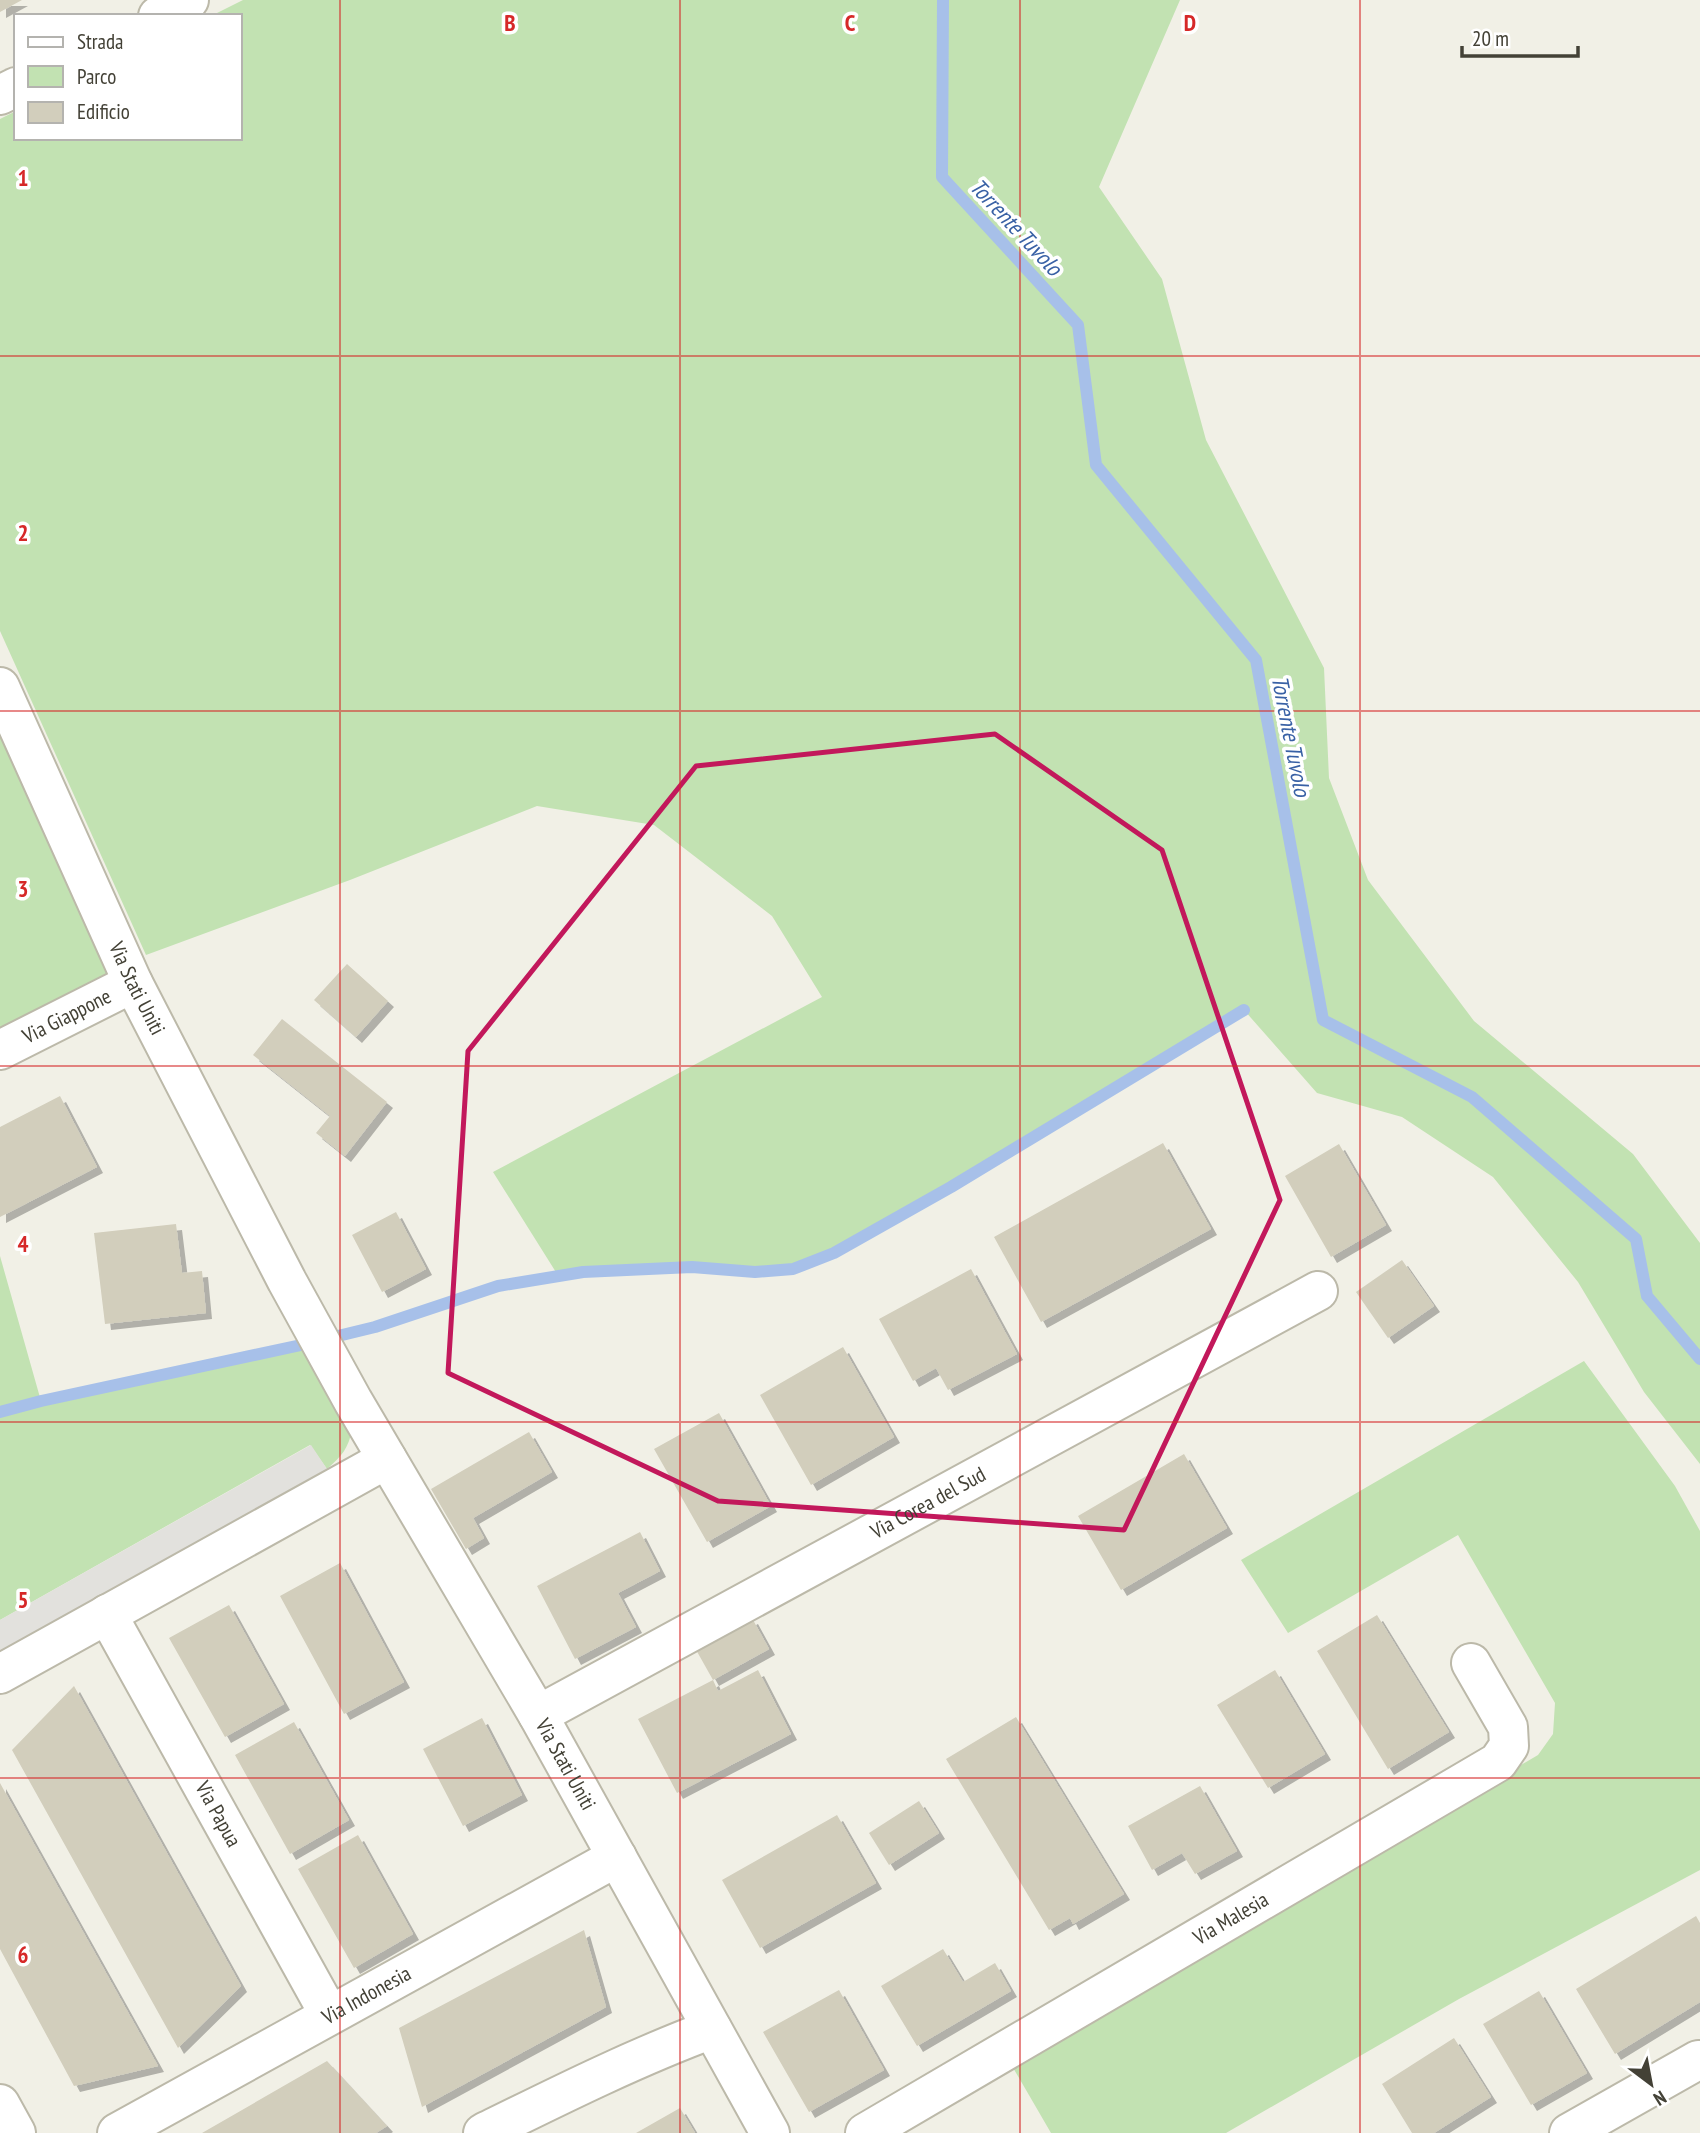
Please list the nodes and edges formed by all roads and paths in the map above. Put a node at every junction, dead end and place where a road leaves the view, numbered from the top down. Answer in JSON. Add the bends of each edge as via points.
{"nodes":[{"id":1,"x":189,"y":0,"type":"edge"},
{"id":2,"x":162,"y":14,"type":"edge"},
{"id":3,"x":0,"y":687,"type":"edge"},
{"id":4,"x":133,"y":983,"type":"junction"},
{"id":5,"x":0,"y":1050,"type":"edge"},
{"id":6,"x":1318,"y":1290,"type":"dead end"},
{"id":7,"x":387,"y":1459,"type":"junction"},
{"id":8,"x":107,"y":1614,"type":"junction"},
{"id":9,"x":1471,"y":1663,"type":"dead end"},
{"id":10,"x":0,"y":1674,"type":"edge"},
{"id":11,"x":538,"y":1715,"type":"junction"},
{"id":12,"x":617,"y":1857,"type":"junction"},
{"id":13,"x":329,"y":2014,"type":"junction"},
{"id":14,"x":712,"y":2029,"type":"junction"},
{"id":15,"x":1698,"y":2060,"type":"dead end"},
{"id":16,"x":0,"y":2104,"type":"edge"},
{"id":17,"x":16,"y":2133,"type":"edge"},
{"id":18,"x":117,"y":2133,"type":"edge"},
{"id":19,"x":483,"y":2133,"type":"edge"},
{"id":20,"x":770,"y":2133,"type":"edge"},
{"id":21,"x":865,"y":2133,"type":"edge"},
{"id":22,"x":1569,"y":2133,"type":"edge"}],
"edges":[{"from":1,"to":2,"type":"street"},
{"from":3,"to":4,"type":"street","name":"Via Stati Uniti"},
{"from":4,"to":5,"type":"street","name":"Via Giappone"},
{"from":4,"to":7,"type":"street","name":"Via Stati Uniti","via":[[287,1281]]},
{"from":6,"to":11,"type":"street","name":"Via Corea del Sud"},
{"from":7,"to":8,"type":"street"},
{"from":7,"to":11,"type":"street","name":"Via Stati Uniti"},
{"from":8,"to":10,"type":"street"},
{"from":8,"to":13,"type":"street","name":"Via Papua"},
{"from":9,"to":21,"type":"street","name":"Via Malesia","via":[[1508,1727],[1509,1746],[1498,1762]]},
{"from":11,"to":12,"type":"street","name":"Via Stati Uniti"},
{"from":12,"to":13,"type":"street","name":"Via Indonesia"},
{"from":12,"to":14,"type":"street","name":"Via Stati Uniti"},
{"from":13,"to":18,"type":"street","name":"Via Indonesia"},
{"from":14,"to":19,"type":"street"},
{"from":14,"to":20,"type":"street","name":"Via Stati Uniti"},
{"from":15,"to":22,"type":"street"},
{"from":16,"to":17,"type":"street"}]}
